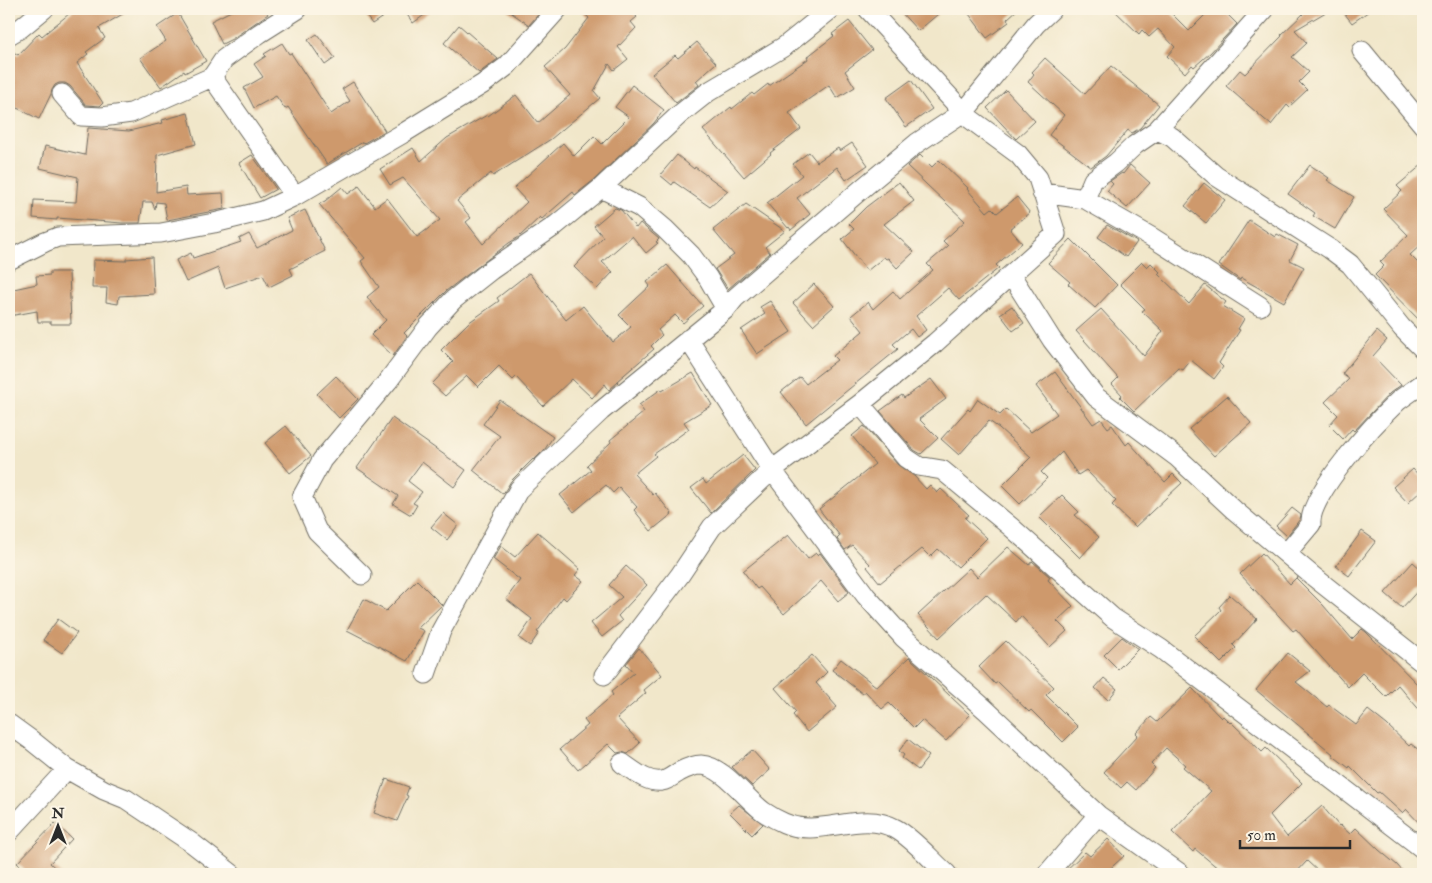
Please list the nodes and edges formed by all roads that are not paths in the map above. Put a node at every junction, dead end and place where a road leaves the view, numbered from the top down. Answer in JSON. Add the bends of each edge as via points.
{"nodes":[{"id":1,"x":44,"y":9,"type":"edge"},
{"id":2,"x":298,"y":9,"type":"edge"},
{"id":3,"x":558,"y":9,"type":"edge"},
{"id":4,"x":831,"y":9,"type":"edge"},
{"id":5,"x":868,"y":9,"type":"edge"},
{"id":6,"x":1052,"y":9,"type":"edge"},
{"id":7,"x":1265,"y":9,"type":"edge"},
{"id":8,"x":9,"y":36,"type":"edge"},
{"id":9,"x":1362,"y":51,"type":"dead end"},
{"id":10,"x":212,"y":77,"type":"junction"},
{"id":11,"x":62,"y":94,"type":"dead end"},
{"id":12,"x":965,"y":112,"type":"junction"},
{"id":13,"x":1423,"y":125,"type":"edge"},
{"id":14,"x":1157,"y":130,"type":"junction"},
{"id":15,"x":602,"y":188,"type":"junction"},
{"id":16,"x":1042,"y":193,"type":"junction"},
{"id":17,"x":295,"y":196,"type":"junction"},
{"id":18,"x":1085,"y":199,"type":"junction"},
{"id":19,"x":9,"y":260,"type":"edge"},
{"id":20,"x":1011,"y":275,"type":"junction"},
{"id":21,"x":1260,"y":306,"type":"dead end"},
{"id":22,"x":726,"y":309,"type":"junction"},
{"id":23,"x":688,"y":338,"type":"junction"},
{"id":24,"x":1423,"y":349,"type":"edge"},
{"id":25,"x":1423,"y":383,"type":"edge"},
{"id":26,"x":860,"y":404,"type":"junction"},
{"id":27,"x":772,"y":470,"type":"junction"},
{"id":28,"x":1291,"y":557,"type":"junction"},
{"id":29,"x":362,"y":575,"type":"dead end"},
{"id":30,"x":1423,"y":663,"type":"edge"},
{"id":31,"x":426,"y":674,"type":"dead end"},
{"id":32,"x":604,"y":675,"type":"dead end"},
{"id":33,"x":9,"y":724,"type":"edge"},
{"id":34,"x":622,"y":763,"type":"dead end"},
{"id":35,"x":66,"y":769,"type":"junction"},
{"id":36,"x":1098,"y":815,"type":"junction"},
{"id":37,"x":9,"y":832,"type":"edge"},
{"id":38,"x":1423,"y":849,"type":"edge"},
{"id":39,"x":232,"y":874,"type":"edge"},
{"id":40,"x":947,"y":874,"type":"edge"},
{"id":41,"x":1047,"y":874,"type":"edge"},
{"id":42,"x":1181,"y":874,"type":"edge"}],
"edges":[{"from":1,"to":8,"type":"street"},
{"from":2,"to":10,"type":"street","via":[[224,59]]},
{"from":3,"to":17,"type":"street","via":[[507,66],[483,84]]},
{"from":4,"to":15,"type":"street","via":[[785,46],[708,92]]},
{"from":5,"to":12,"type":"street"},
{"from":6,"to":12,"type":"street","via":[[1036,24]]},
{"from":7,"to":14,"type":"street"},
{"from":9,"to":13,"type":"street"},
{"from":10,"to":11,"type":"street","via":[[131,113],[102,117],[81,116]]},
{"from":10,"to":17,"type":"street"},
{"from":12,"to":16,"type":"street","via":[[1018,154],[1038,178]]},
{"from":12,"to":22,"type":"street","via":[[917,143],[878,175]]},
{"from":14,"to":18,"type":"street","via":[[1093,180]]},
{"from":14,"to":24,"type":"street","via":[[1172,137],[1216,176],[1350,264]]},
{"from":15,"to":22,"type":"street","via":[[639,206],[665,229],[691,255]]},
{"from":15,"to":29,"type":"street","via":[[453,300],[322,460],[302,497],[317,531]]},
{"from":16,"to":18,"type":"street"},
{"from":16,"to":20,"type":"street","via":[[1056,234]]},
{"from":17,"to":19,"type":"street","via":[[264,211],[161,233],[58,237]]},
{"from":18,"to":21,"type":"street"},
{"from":20,"to":26,"type":"street"},
{"from":20,"to":28,"type":"street","via":[[1052,340],[1096,397],[1177,457]]},
{"from":22,"to":23,"type":"street"},
{"from":23,"to":27,"type":"street"},
{"from":23,"to":31,"type":"street","via":[[600,411],[519,489],[442,631]]},
{"from":25,"to":28,"type":"street","via":[[1399,401],[1356,445],[1322,493],[1310,517],[1311,524],[1290,550]]},
{"from":26,"to":27,"type":"street"},
{"from":26,"to":38,"type":"street","via":[[906,458],[918,466],[942,470],[1113,618],[1161,649]]},
{"from":27,"to":32,"type":"street","via":[[712,527]]},
{"from":27,"to":36,"type":"street","via":[[866,596],[903,637]]},
{"from":28,"to":30,"type":"street"},
{"from":33,"to":35,"type":"street"},
{"from":34,"to":40,"type":"street","via":[[648,780],[663,781],[701,765],[718,771],[764,812],[785,823],[809,828],[874,822],[895,828]]},
{"from":35,"to":37,"type":"street"},
{"from":35,"to":39,"type":"street","via":[[126,799]]},
{"from":36,"to":41,"type":"street"},
{"from":36,"to":42,"type":"street"}]}
